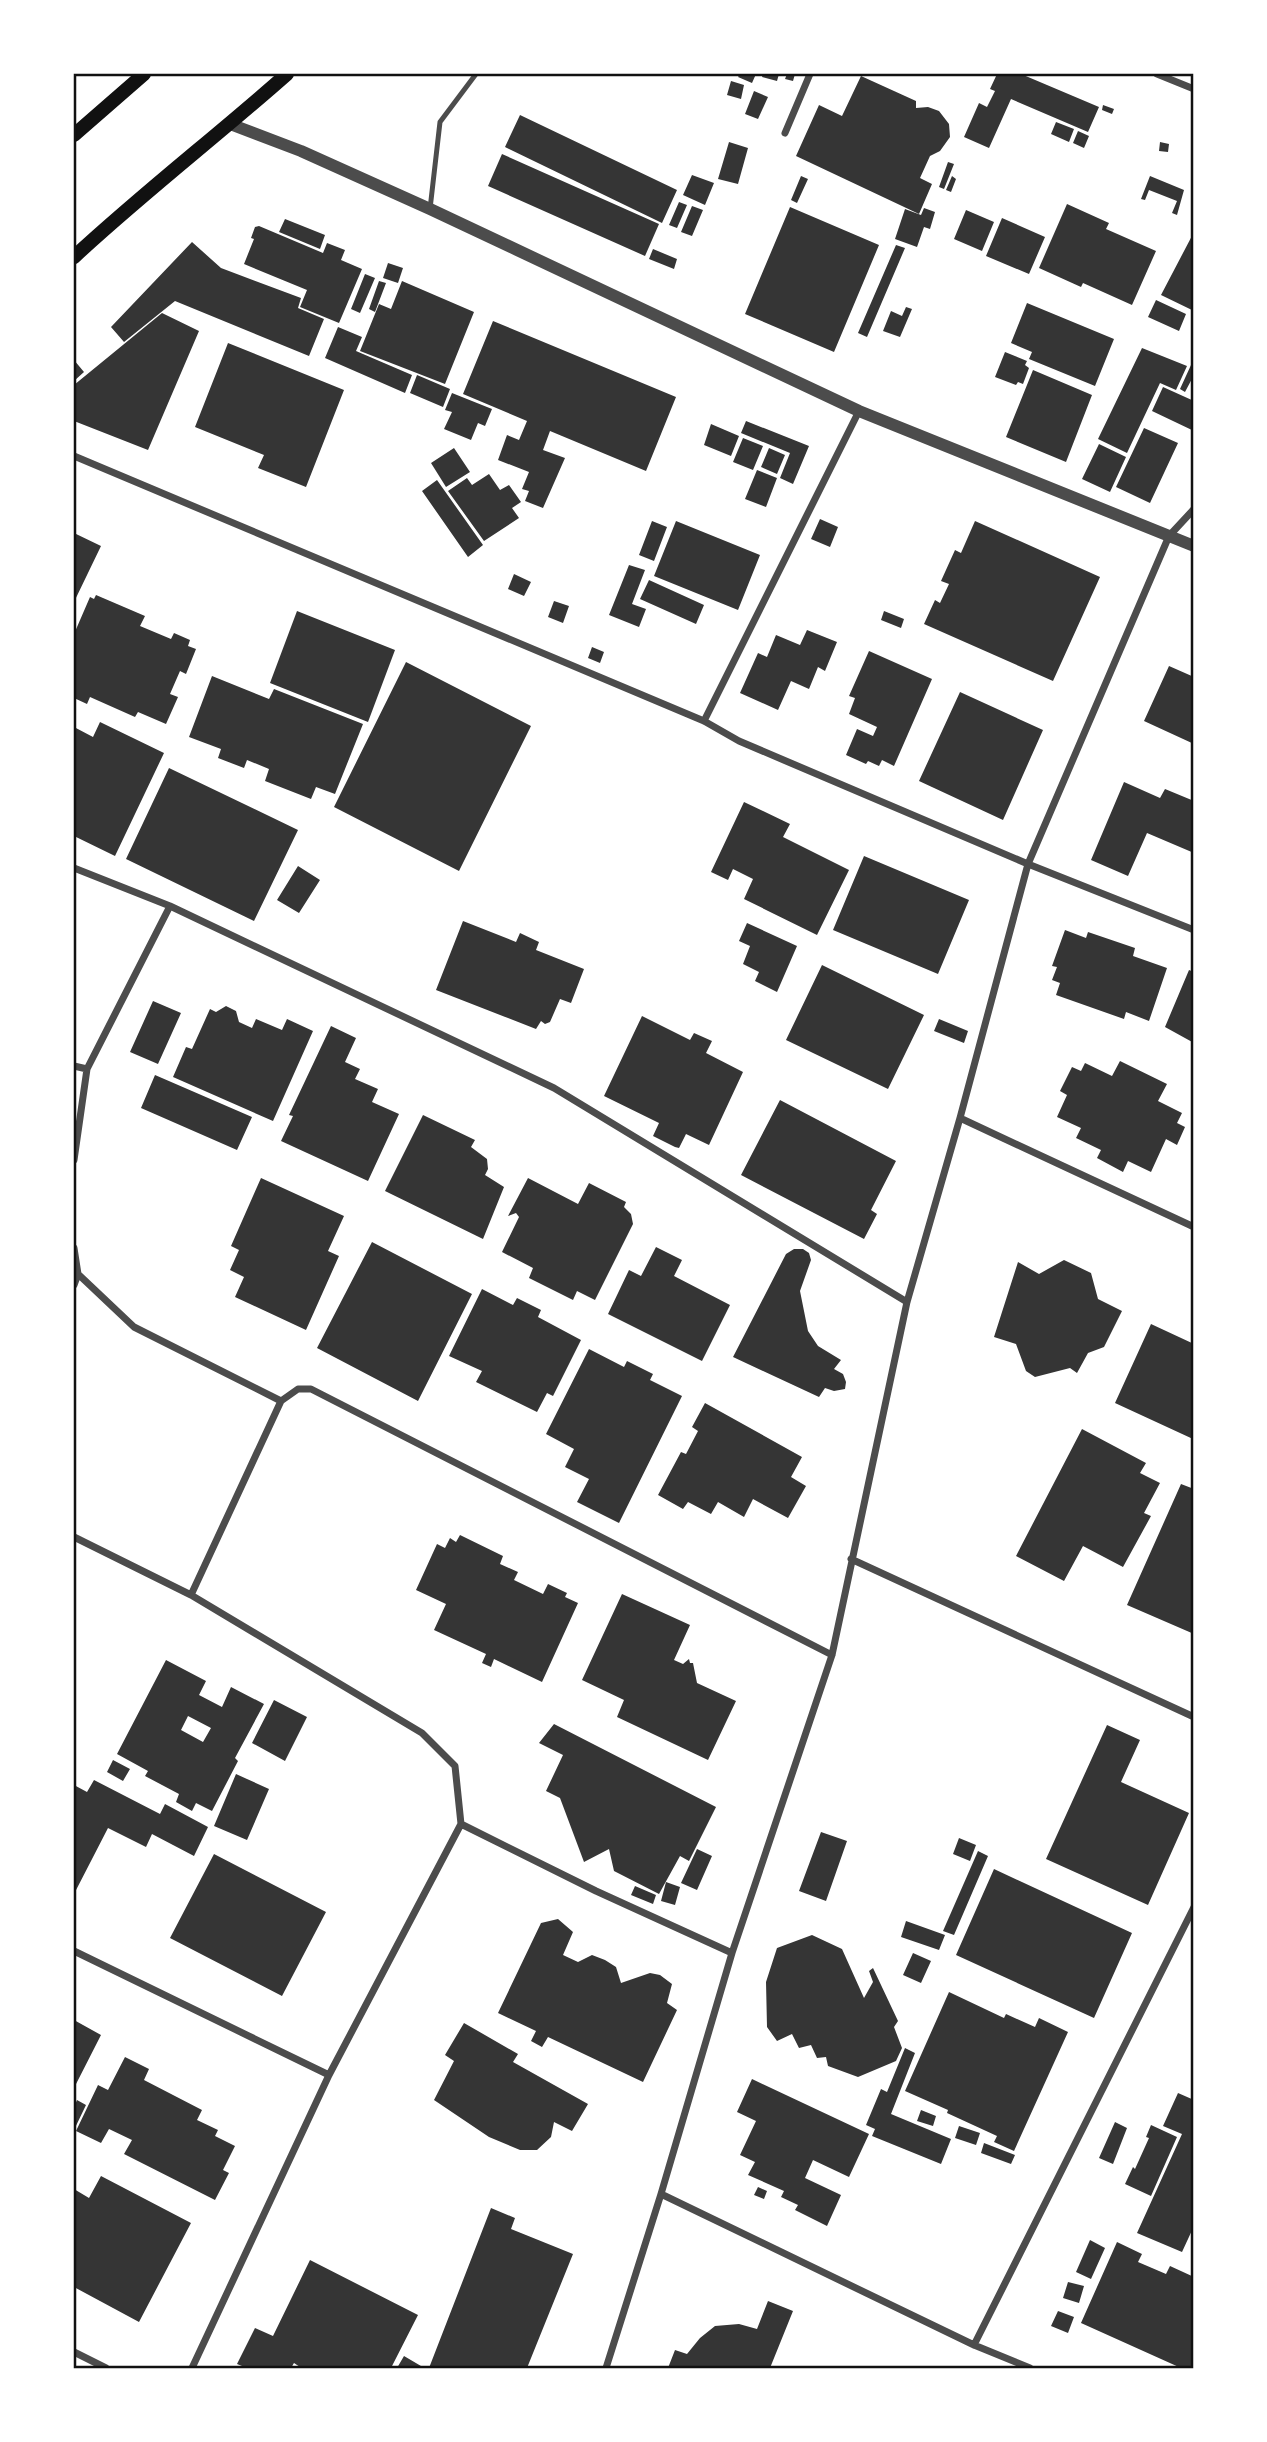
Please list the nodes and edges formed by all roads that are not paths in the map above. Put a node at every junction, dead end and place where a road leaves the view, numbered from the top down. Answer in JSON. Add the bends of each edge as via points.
{"nodes":[{"id":1,"x":144,"y":74,"type":"edge"},
{"id":2,"x":287,"y":74,"type":"edge"},
{"id":3,"x":476,"y":74,"type":"edge"},
{"id":4,"x":810,"y":74,"type":"edge"},
{"id":5,"x":1157,"y":74,"type":"edge"},
{"id":6,"x":1194,"y":89,"type":"edge"},
{"id":7,"x":230,"y":124,"type":"junction"},
{"id":8,"x":785,"y":132,"type":"dead end"},
{"id":9,"x":74,"y":135,"type":"edge"},
{"id":10,"x":430,"y":209,"type":"junction"},
{"id":11,"x":74,"y":257,"type":"edge"},
{"id":12,"x":859,"y":411,"type":"junction"},
{"id":13,"x":74,"y":456,"type":"edge"},
{"id":14,"x":1194,"y":509,"type":"edge"},
{"id":15,"x":1169,"y":536,"type":"junction"},
{"id":16,"x":1194,"y":546,"type":"edge"},
{"id":17,"x":704,"y":721,"type":"junction"},
{"id":18,"x":1028,"y":864,"type":"junction"},
{"id":19,"x":74,"y":868,"type":"edge"},
{"id":20,"x":170,"y":906,"type":"junction"},
{"id":21,"x":1194,"y":930,"type":"edge"},
{"id":22,"x":74,"y":1066,"type":"edge"},
{"id":23,"x":87,"y":1069,"type":"junction"},
{"id":24,"x":960,"y":1118,"type":"junction"},
{"id":25,"x":74,"y":1160,"type":"edge"},
{"id":26,"x":1194,"y":1227,"type":"edge"},
{"id":27,"x":74,"y":1248,"type":"edge"},
{"id":28,"x":78,"y":1274,"type":"junction"},
{"id":29,"x":74,"y":1285,"type":"edge"},
{"id":30,"x":907,"y":1302,"type":"junction"},
{"id":31,"x":281,"y":1401,"type":"junction"},
{"id":32,"x":74,"y":1537,"type":"edge"},
{"id":33,"x":851,"y":1559,"type":"junction"},
{"id":34,"x":191,"y":1595,"type":"junction"},
{"id":35,"x":832,"y":1655,"type":"junction"},
{"id":36,"x":1194,"y":1717,"type":"edge"},
{"id":37,"x":461,"y":1824,"type":"junction"},
{"id":38,"x":1194,"y":1907,"type":"edge"},
{"id":39,"x":74,"y":1951,"type":"edge"},
{"id":40,"x":732,"y":1953,"type":"junction"},
{"id":41,"x":329,"y":2075,"type":"junction"},
{"id":42,"x":661,"y":2194,"type":"junction"},
{"id":43,"x":974,"y":2345,"type":"junction"},
{"id":44,"x":74,"y":2352,"type":"edge"},
{"id":45,"x":106,"y":2368,"type":"edge"},
{"id":46,"x":192,"y":2368,"type":"edge"},
{"id":47,"x":606,"y":2368,"type":"edge"},
{"id":48,"x":1030,"y":2368,"type":"edge"}],
"edges":[{"from":1,"to":9,"type":"main road"},
{"from":2,"to":7,"type":"main road"},
{"from":3,"to":10,"type":"lane","via":[[440,121]]},
{"from":4,"to":8,"type":"street"},
{"from":5,"to":6,"type":"street"},
{"from":7,"to":10,"type":"street"},
{"from":7,"to":11,"type":"main road"},
{"from":10,"to":12,"type":"street"},
{"from":12,"to":15,"type":"street"},
{"from":12,"to":17,"type":"street"},
{"from":13,"to":17,"type":"street"},
{"from":14,"to":15,"type":"street"},
{"from":15,"to":16,"type":"street"},
{"from":15,"to":18,"type":"street"},
{"from":17,"to":18,"type":"street","via":[[739,741]]},
{"from":18,"to":21,"type":"street"},
{"from":18,"to":24,"type":"street"},
{"from":19,"to":20,"type":"street"},
{"from":20,"to":23,"type":"street"},
{"from":20,"to":30,"type":"street","via":[[554,1088]]},
{"from":22,"to":23,"type":"street"},
{"from":23,"to":25,"type":"street"},
{"from":24,"to":26,"type":"street"},
{"from":24,"to":30,"type":"street"},
{"from":27,"to":28,"type":"street"},
{"from":28,"to":29,"type":"street"},
{"from":28,"to":31,"type":"street","via":[[134,1327]]},
{"from":30,"to":33,"type":"street"},
{"from":31,"to":34,"type":"street"},
{"from":31,"to":35,"type":"street","via":[[298,1389],[311,1389]]},
{"from":32,"to":34,"type":"street"},
{"from":33,"to":35,"type":"street"},
{"from":33,"to":36,"type":"street"},
{"from":34,"to":37,"type":"street","via":[[422,1733],[454,1766]]},
{"from":35,"to":40,"type":"street"},
{"from":37,"to":40,"type":"street"},
{"from":37,"to":41,"type":"street"},
{"from":38,"to":43,"type":"street"},
{"from":39,"to":41,"type":"street"},
{"from":40,"to":42,"type":"street"},
{"from":41,"to":46,"type":"street"},
{"from":42,"to":43,"type":"street"},
{"from":42,"to":47,"type":"street"},
{"from":43,"to":48,"type":"street"},
{"from":44,"to":45,"type":"street"}]}
